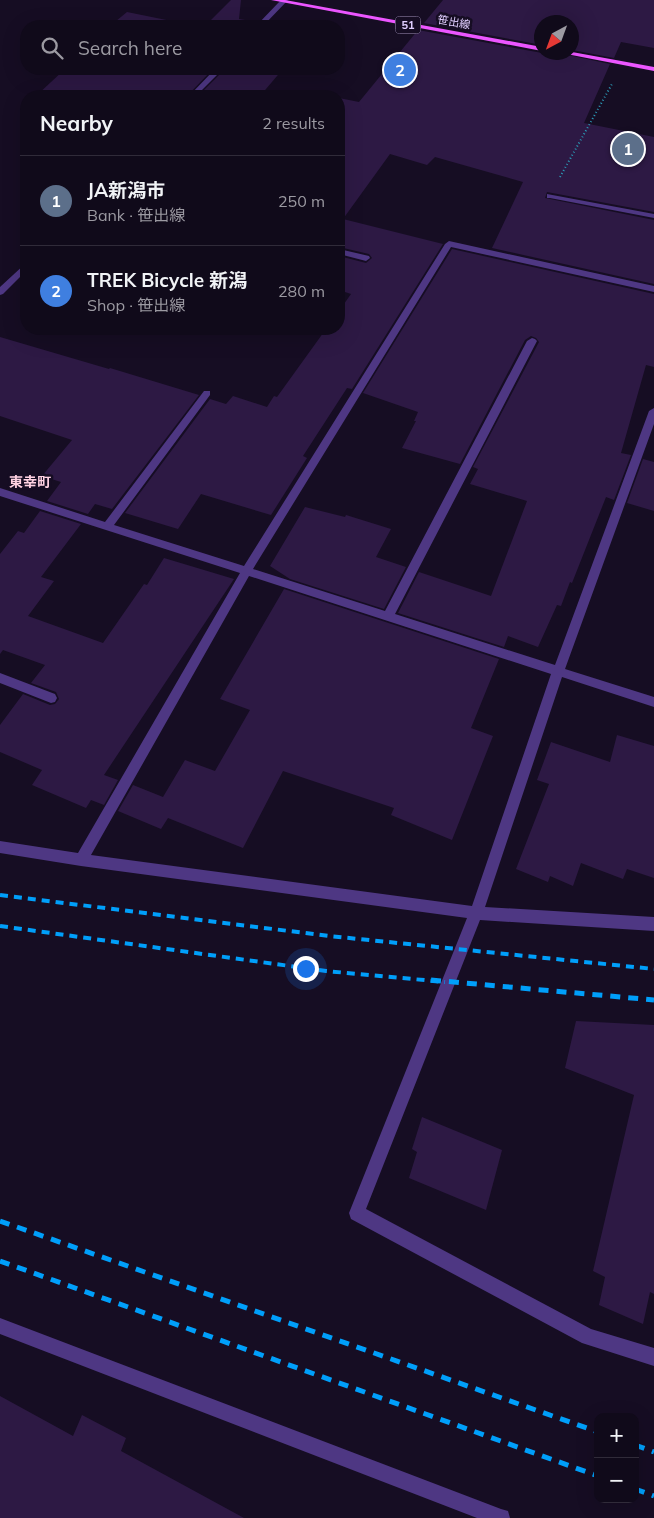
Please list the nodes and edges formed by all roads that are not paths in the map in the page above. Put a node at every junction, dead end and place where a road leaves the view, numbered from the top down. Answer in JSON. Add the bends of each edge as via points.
{"nodes":[{"id":1,"x":274,"y":0,"type":"edge"},
{"id":2,"x":284,"y":1,"type":"edge"},
{"id":3,"x":266,"y":20,"type":"edge"},
{"id":4,"x":534,"y":48,"type":"edge"},
{"id":5,"x":579,"y":56,"type":"edge"},
{"id":6,"x":654,"y":69,"type":"edge"},
{"id":7,"x":213,"y":75,"type":"edge"},
{"id":8,"x":198,"y":90,"type":"edge"},
{"id":9,"x":550,"y":196,"type":"road end"},
{"id":10,"x":654,"y":216,"type":"edge"},
{"id":11,"x":345,"y":253,"type":"edge"},
{"id":12,"x":366,"y":258,"type":"dead end"},
{"id":13,"x":20,"y":272,"type":"edge"},
{"id":14,"x":654,"y":290,"type":"edge"},
{"id":15,"x":0,"y":292,"type":"edge"},
{"id":16,"x":532,"y":341,"type":"dead end"},
{"id":17,"x":207,"y":393,"type":"dead end"},
{"id":18,"x":654,"y":411,"type":"edge"},
{"id":19,"x":0,"y":492,"type":"edge"},
{"id":20,"x":107,"y":527,"type":"junction"},
{"id":21,"x":246,"y":572,"type":"junction"},
{"id":22,"x":388,"y":616,"type":"junction"},
{"id":23,"x":558,"y":672,"type":"junction"},
{"id":24,"x":0,"y":678,"type":"edge"},
{"id":25,"x":51,"y":698,"type":"dead end"},
{"id":26,"x":654,"y":702,"type":"edge"},
{"id":27,"x":0,"y":847,"type":"edge"},
{"id":28,"x":81,"y":860,"type":"junction"},
{"id":29,"x":476,"y":913,"type":"junction"},
{"id":30,"x":654,"y":924,"type":"edge"},
{"id":31,"x":0,"y":1326,"type":"edge"},
{"id":32,"x":654,"y":1357,"type":"edge"},
{"id":33,"x":501,"y":1518,"type":"edge"}],
"edges":[{"from":1,"to":2,"type":"main road","name":"笹出線","number":"51"},
{"from":2,"to":3,"type":"street"},
{"from":2,"to":4,"type":"main road","name":"笹出線","number":"51"},
{"from":5,"to":6,"type":"main road"},
{"from":7,"to":8,"type":"street"},
{"from":9,"to":10,"type":"street"},
{"from":11,"to":12,"type":"street"},
{"from":13,"to":15,"type":"street"},
{"from":14,"to":21,"type":"street","via":[[449,244]]},
{"from":16,"to":22,"type":"street"},
{"from":17,"to":20,"type":"street"},
{"from":18,"to":23,"type":"street"},
{"from":19,"to":20,"type":"street"},
{"from":20,"to":21,"type":"street"},
{"from":21,"to":22,"type":"street"},
{"from":21,"to":28,"type":"street"},
{"from":22,"to":23,"type":"street"},
{"from":23,"to":26,"type":"street"},
{"from":23,"to":29,"type":"street"},
{"from":24,"to":25,"type":"street"},
{"from":27,"to":28,"type":"street"},
{"from":28,"to":29,"type":"street"},
{"from":29,"to":30,"type":"street"},
{"from":29,"to":32,"type":"street","via":[[357,1212],[588,1338]]},
{"from":31,"to":33,"type":"street"}]}
